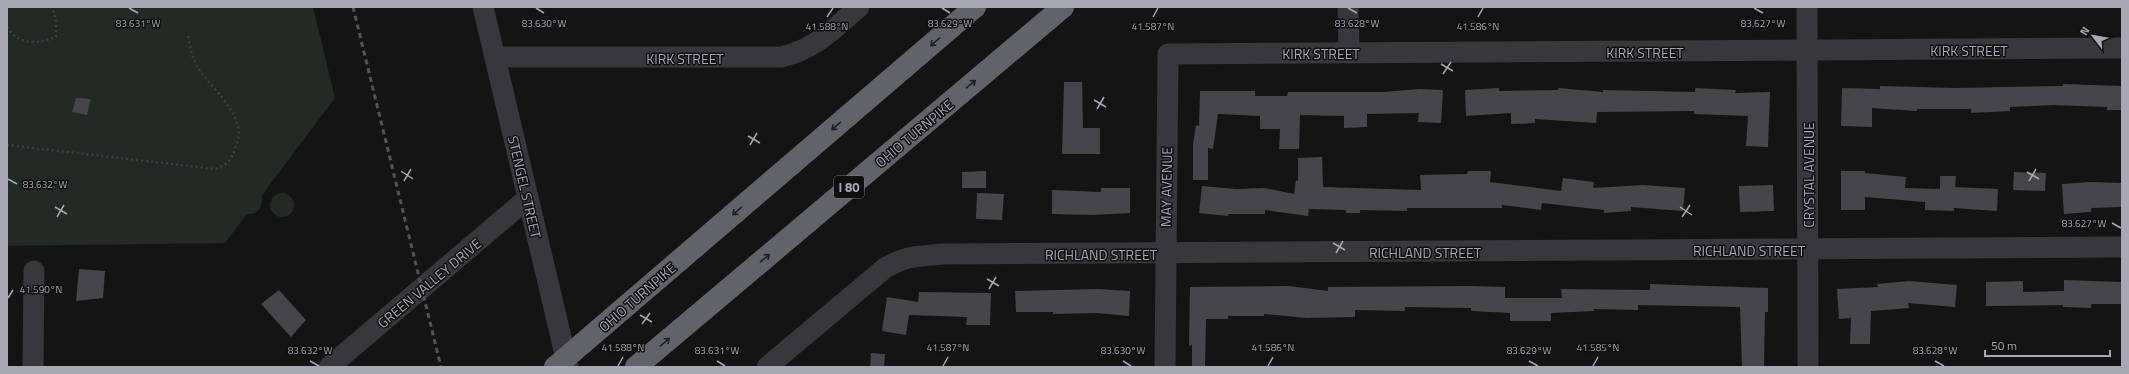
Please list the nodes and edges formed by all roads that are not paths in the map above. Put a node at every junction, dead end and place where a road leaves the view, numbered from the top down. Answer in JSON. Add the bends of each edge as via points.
{"nodes":[{"id":1,"x":483,"y":7,"type":"edge"},
{"id":2,"x":859,"y":7,"type":"edge"},
{"id":3,"x":975,"y":7,"type":"edge"},
{"id":4,"x":1063,"y":7,"type":"edge"},
{"id":5,"x":1348,"y":7,"type":"edge"},
{"id":6,"x":1807,"y":7,"type":"edge"},
{"id":7,"x":2122,"y":48,"type":"edge"},
{"id":8,"x":1808,"y":51,"type":"junction"},
{"id":9,"x":1349,"y":53,"type":"junction"},
{"id":10,"x":1168,"y":54,"type":"joint"},
{"id":11,"x":495,"y":57,"type":"junction"},
{"id":12,"x":528,"y":198,"type":"junction"},
{"id":13,"x":2122,"y":247,"type":"edge"},
{"id":14,"x":1808,"y":250,"type":"junction"},
{"id":15,"x":1165,"y":254,"type":"junction"},
{"id":16,"x":34,"y":271,"type":"dead end"},
{"id":17,"x":33,"y":367,"type":"edge"},
{"id":18,"x":329,"y":367,"type":"edge"},
{"id":19,"x":554,"y":367,"type":"edge"},
{"id":20,"x":568,"y":367,"type":"edge"},
{"id":21,"x":636,"y":367,"type":"edge"},
{"id":22,"x":767,"y":367,"type":"edge"},
{"id":23,"x":1165,"y":367,"type":"edge"},
{"id":24,"x":1808,"y":367,"type":"edge"}],
"edges":[{"from":1,"to":11,"type":"street","name":"STENGEL STREET"},
{"from":2,"to":11,"type":"street","name":"KIRK STREET","via":[[817,43],[800,53],[781,58]]},
{"from":3,"to":19,"type":"highway","name":"OHIO TURNPIKE","one_way":true},
{"from":21,"to":4,"type":"highway","name":"OHIO TURNPIKE","number":"I 80","one_way":true},
{"from":5,"to":9,"type":"street"},
{"from":6,"to":8,"type":"street","name":"CRYSTAL AVENUE"},
{"from":7,"to":8,"type":"street","name":"KIRK STREET"},
{"from":8,"to":9,"type":"street","name":"KIRK STREET"},
{"from":8,"to":14,"type":"street","name":"CRYSTAL AVENUE"},
{"from":9,"to":10,"type":"street","name":"KIRK STREET"},
{"from":10,"to":15,"type":"street","name":"MAY AVENUE"},
{"from":11,"to":12,"type":"street","name":"STENGEL STREET"},
{"from":12,"to":18,"type":"street","name":"GREEN VALLEY DRIVE"},
{"from":12,"to":20,"type":"street","name":"STENGEL STREET"},
{"from":13,"to":14,"type":"street","name":"RICHLAND STREET"},
{"from":14,"to":15,"type":"street","name":"RICHLAND STREET"},
{"from":14,"to":24,"type":"street","name":"CRYSTAL AVENUE"},
{"from":15,"to":22,"type":"street","name":"RICHLAND STREET","via":[[945,254],[903,258],[885,268]]},
{"from":15,"to":23,"type":"street","name":"MAY AVENUE"},
{"from":16,"to":17,"type":"street"}]}
